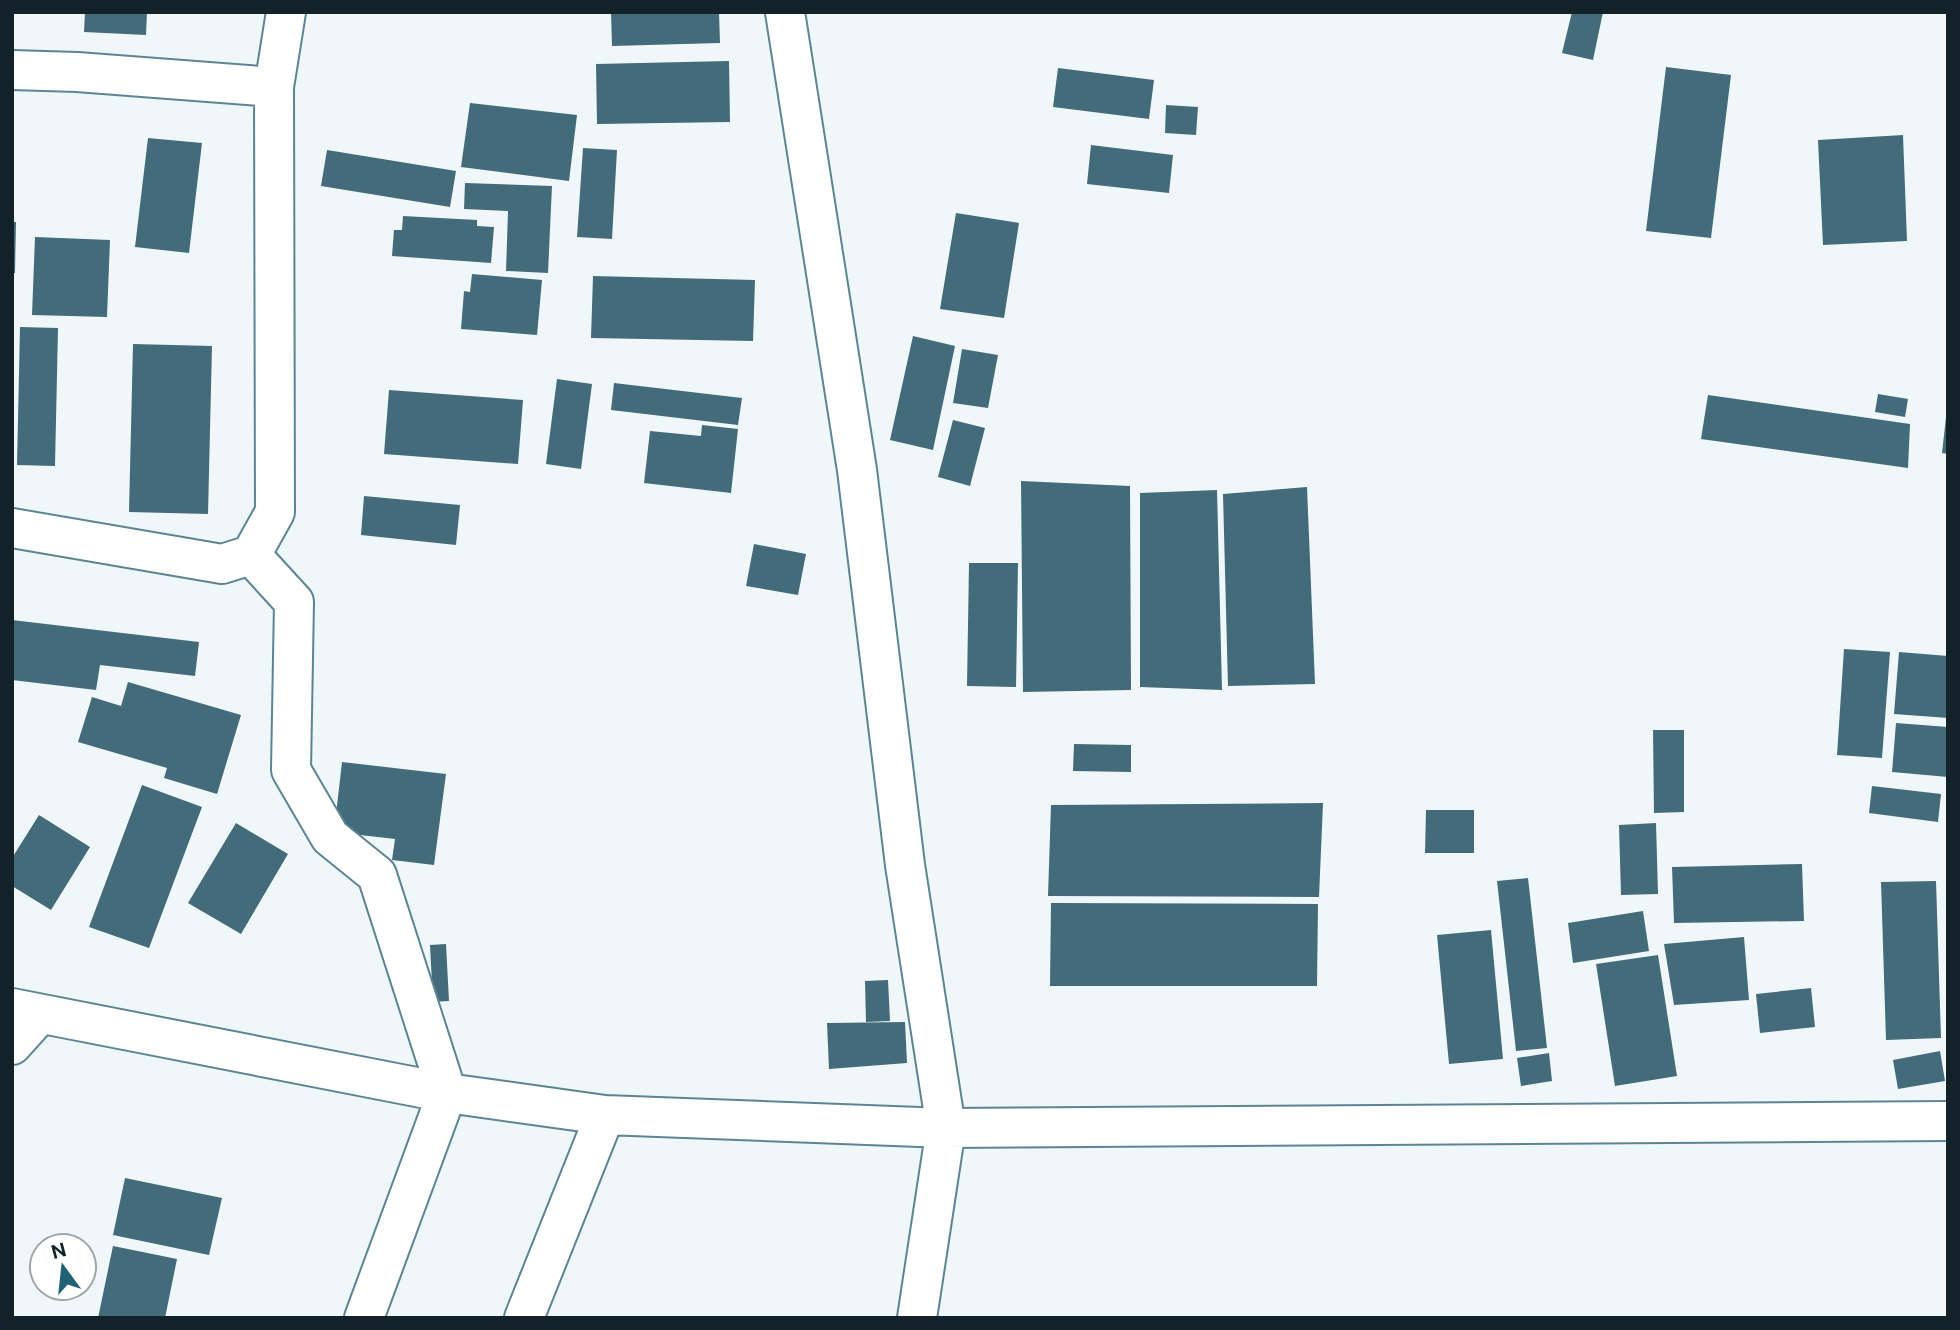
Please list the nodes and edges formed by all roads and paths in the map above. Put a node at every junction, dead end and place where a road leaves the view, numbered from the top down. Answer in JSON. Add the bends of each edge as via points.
{"nodes":[{"id":1,"x":286,"y":12,"type":"edge"},
{"id":2,"x":785,"y":12,"type":"edge"},
{"id":3,"x":12,"y":70,"type":"edge"},
{"id":4,"x":274,"y":87,"type":"junction"},
{"id":5,"x":12,"y":528,"type":"edge"},
{"id":6,"x":251,"y":555,"type":"junction"},
{"id":7,"x":26,"y":1011,"type":"edge"},
{"id":8,"x":12,"y":1045,"type":"edge"},
{"id":9,"x":447,"y":1093,"type":"junction"},
{"id":10,"x":605,"y":1115,"type":"junction"},
{"id":11,"x":1948,"y":1121,"type":"edge"},
{"id":12,"x":946,"y":1128,"type":"junction"},
{"id":13,"x":364,"y":1318,"type":"edge"},
{"id":14,"x":524,"y":1318,"type":"edge"},
{"id":15,"x":917,"y":1318,"type":"edge"}],
"edges":[{"from":1,"to":4,"type":"street"},
{"from":2,"to":12,"type":"street","via":[[857,470],[905,865]]},
{"from":3,"to":4,"type":"street"},
{"from":4,"to":6,"type":"street","via":[[275,512]]},
{"from":5,"to":6,"type":"street","via":[[222,564]]},
{"from":6,"to":9,"type":"street","via":[[294,602],[291,770],[330,838],[377,875]]},
{"from":7,"to":8,"type":"street"},
{"from":7,"to":9,"type":"street"},
{"from":9,"to":10,"type":"street"},
{"from":9,"to":13,"type":"street"},
{"from":10,"to":12,"type":"street"},
{"from":10,"to":14,"type":"street"},
{"from":11,"to":12,"type":"street"},
{"from":12,"to":15,"type":"street"}]}
